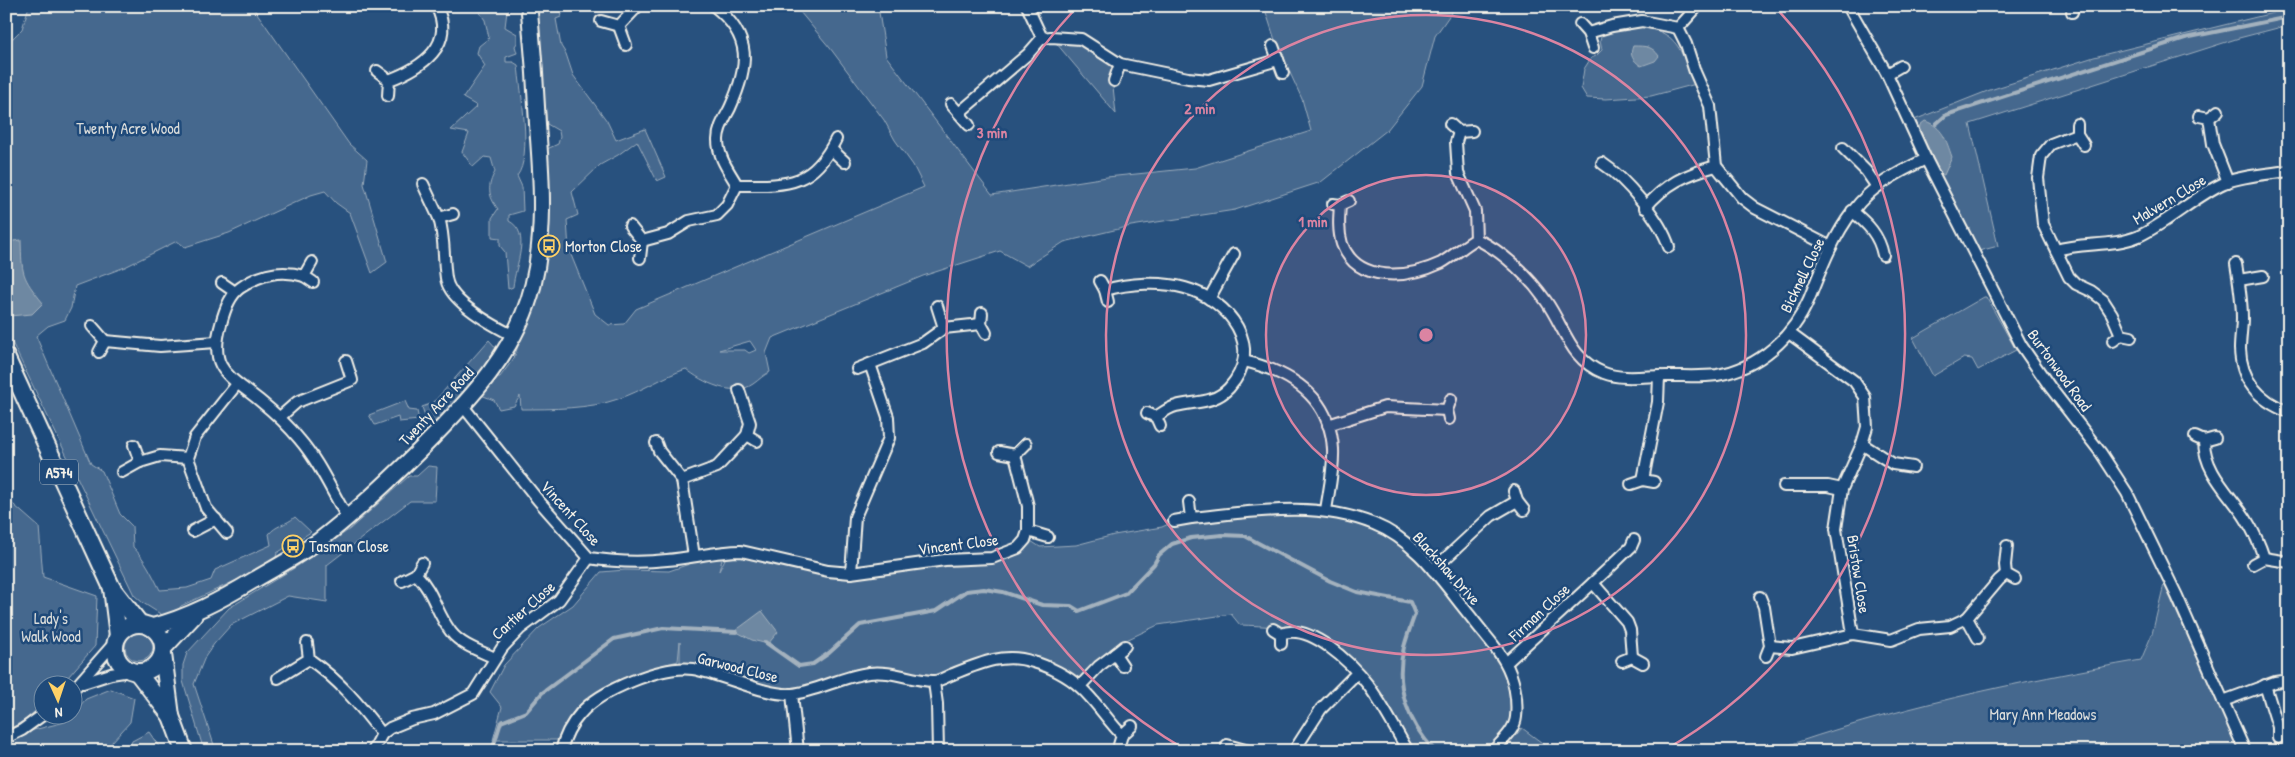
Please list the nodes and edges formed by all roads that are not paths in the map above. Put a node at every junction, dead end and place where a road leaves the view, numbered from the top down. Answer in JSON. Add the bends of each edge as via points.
{"nodes":[{"id":1,"x":436,"y":6,"type":"edge"},
{"id":2,"x":529,"y":6,"type":"edge"},
{"id":3,"x":638,"y":6,"type":"edge"},
{"id":4,"x":714,"y":6,"type":"edge"},
{"id":5,"x":1027,"y":6,"type":"edge"},
{"id":6,"x":1698,"y":6,"type":"edge"},
{"id":7,"x":1848,"y":6,"type":"edge"},
{"id":8,"x":601,"y":21,"type":"dead end"},
{"id":9,"x":1580,"y":24,"type":"dead end"},
{"id":10,"x":619,"y":26,"type":"junction"},
{"id":11,"x":1678,"y":28,"type":"junction"},
{"id":12,"x":1588,"y":33,"type":"junction"},
{"id":13,"x":1042,"y":38,"type":"junction"},
{"id":14,"x":626,"y":45,"type":"dead end"},
{"id":15,"x":1273,"y":46,"type":"dead end"},
{"id":16,"x":1593,"y":48,"type":"dead end"},
{"id":17,"x":1278,"y":60,"type":"junction"},
{"id":18,"x":1120,"y":64,"type":"junction"},
{"id":19,"x":1900,"y":66,"type":"dead end"},
{"id":20,"x":376,"y":71,"type":"dead end"},
{"id":21,"x":1282,"y":72,"type":"dead end"},
{"id":22,"x":1887,"y":74,"type":"junction"},
{"id":23,"x":389,"y":80,"type":"junction"},
{"id":24,"x":1114,"y":81,"type":"dead end"},
{"id":25,"x":388,"y":96,"type":"dead end"},
{"id":26,"x":951,"y":104,"type":"dead end"},
{"id":27,"x":2218,"y":111,"type":"dead end"},
{"id":28,"x":959,"y":113,"type":"junction"},
{"id":29,"x":1450,"y":124,"type":"dead end"},
{"id":30,"x":969,"y":125,"type":"dead end"},
{"id":31,"x":1472,"y":131,"type":"dead end"},
{"id":32,"x":1459,"y":132,"type":"junction"},
{"id":33,"x":836,"y":139,"type":"dead end"},
{"id":34,"x":2084,"y":145,"type":"dead end"},
{"id":35,"x":1843,"y":148,"type":"dead end"},
{"id":36,"x":831,"y":149,"type":"junction"},
{"id":37,"x":1926,"y":159,"type":"junction"},
{"id":38,"x":845,"y":162,"type":"dead end"},
{"id":39,"x":1602,"y":163,"type":"dead end"},
{"id":40,"x":1716,"y":166,"type":"junction"},
{"id":41,"x":2289,"y":171,"type":"edge"},
{"id":42,"x":2228,"y":182,"type":"junction"},
{"id":43,"x":423,"y":184,"type":"dead end"},
{"id":44,"x":737,"y":185,"type":"junction"},
{"id":45,"x":1877,"y":186,"type":"junction"},
{"id":46,"x":1341,"y":203,"type":"dead end"},
{"id":47,"x":1645,"y":208,"type":"junction"},
{"id":48,"x":1852,"y":211,"type":"junction"},
{"id":49,"x":453,"y":214,"type":"dead end"},
{"id":50,"x":439,"y":218,"type":"junction"},
{"id":51,"x":630,"y":226,"type":"dead end"},
{"id":52,"x":1476,"y":239,"type":"junction"},
{"id":53,"x":642,"y":241,"type":"junction"},
{"id":54,"x":1669,"y":247,"type":"dead end"},
{"id":55,"x":1831,"y":247,"type":"junction"},
{"id":56,"x":2056,"y":250,"type":"junction"},
{"id":57,"x":1234,"y":254,"type":"dead end"},
{"id":58,"x":1883,"y":255,"type":"dead end"},
{"id":59,"x":640,"y":258,"type":"dead end"},
{"id":60,"x":312,"y":262,"type":"dead end"},
{"id":61,"x":2236,"y":264,"type":"dead end"},
{"id":62,"x":304,"y":276,"type":"junction"},
{"id":63,"x":2263,"y":276,"type":"dead end"},
{"id":64,"x":2239,"y":280,"type":"junction"},
{"id":65,"x":313,"y":282,"type":"dead end"},
{"id":66,"x":222,"y":283,"type":"dead end"},
{"id":67,"x":235,"y":292,"type":"junction"},
{"id":68,"x":1209,"y":299,"type":"junction"},
{"id":69,"x":1108,"y":302,"type":"dead end"},
{"id":70,"x":937,"y":306,"type":"dead end"},
{"id":71,"x":983,"y":324,"type":"dead end"},
{"id":72,"x":92,"y":326,"type":"dead end"},
{"id":73,"x":944,"y":328,"type":"junction"},
{"id":74,"x":1789,"y":333,"type":"junction"},
{"id":75,"x":514,"y":336,"type":"junction"},
{"id":76,"x":2121,"y":338,"type":"dead end"},
{"id":77,"x":106,"y":341,"type":"junction"},
{"id":78,"x":216,"y":342,"type":"junction"},
{"id":79,"x":99,"y":352,"type":"dead end"},
{"id":80,"x":6,"y":358,"type":"edge"},
{"id":81,"x":346,"y":360,"type":"dead end"},
{"id":82,"x":1244,"y":361,"type":"junction"},
{"id":83,"x":870,"y":364,"type":"junction"},
{"id":84,"x":857,"y":369,"type":"dead end"},
{"id":85,"x":1659,"y":376,"type":"junction"},
{"id":86,"x":237,"y":384,"type":"junction"},
{"id":87,"x":738,"y":390,"type":"dead end"},
{"id":88,"x":1451,"y":399,"type":"dead end"},
{"id":89,"x":463,"y":406,"type":"junction"},
{"id":90,"x":2289,"y":412,"type":"edge"},
{"id":91,"x":280,"y":417,"type":"junction"},
{"id":92,"x":1154,"y":418,"type":"dead end"},
{"id":93,"x":1328,"y":425,"type":"junction"},
{"id":94,"x":747,"y":435,"type":"junction"},
{"id":95,"x":2215,"y":438,"type":"dead end"},
{"id":96,"x":757,"y":441,"type":"dead end"},
{"id":97,"x":656,"y":443,"type":"dead end"},
{"id":98,"x":1026,"y":444,"type":"dead end"},
{"id":99,"x":1862,"y":444,"type":"junction"},
{"id":100,"x":134,"y":445,"type":"dead end"},
{"id":101,"x":999,"y":452,"type":"dead end"},
{"id":102,"x":1015,"y":455,"type":"junction"},
{"id":103,"x":188,"y":458,"type":"junction"},
{"id":104,"x":140,"y":462,"type":"junction"},
{"id":105,"x":1913,"y":467,"type":"dead end"},
{"id":106,"x":122,"y":472,"type":"dead end"},
{"id":107,"x":682,"y":480,"type":"junction"},
{"id":108,"x":1643,"y":480,"type":"junction"},
{"id":109,"x":1654,"y":482,"type":"dead end"},
{"id":110,"x":1631,"y":484,"type":"dead end"},
{"id":111,"x":1782,"y":486,"type":"dead end"},
{"id":112,"x":1842,"y":489,"type":"junction"},
{"id":113,"x":1514,"y":490,"type":"dead end"},
{"id":114,"x":1517,"y":501,"type":"junction"},
{"id":115,"x":1189,"y":502,"type":"dead end"},
{"id":116,"x":1326,"y":510,"type":"junction"},
{"id":117,"x":1524,"y":510,"type":"dead end"},
{"id":118,"x":347,"y":517,"type":"junction"},
{"id":119,"x":1191,"y":518,"type":"junction"},
{"id":120,"x":216,"y":519,"type":"junction"},
{"id":121,"x":1174,"y":521,"type":"dead end"},
{"id":122,"x":193,"y":531,"type":"dead end"},
{"id":123,"x":1028,"y":531,"type":"junction"},
{"id":124,"x":227,"y":534,"type":"dead end"},
{"id":125,"x":1048,"y":537,"type":"dead end"},
{"id":126,"x":1634,"y":540,"type":"dead end"},
{"id":127,"x":2007,"y":546,"type":"dead end"},
{"id":128,"x":694,"y":556,"type":"junction"},
{"id":129,"x":589,"y":558,"type":"junction"},
{"id":130,"x":2264,"y":558,"type":"junction"},
{"id":131,"x":2289,"y":562,"type":"edge"},
{"id":132,"x":422,"y":563,"type":"dead end"},
{"id":133,"x":2253,"y":564,"type":"dead end"},
{"id":134,"x":1432,"y":570,"type":"junction"},
{"id":135,"x":851,"y":573,"type":"junction"},
{"id":136,"x":416,"y":574,"type":"junction"},
{"id":137,"x":402,"y":581,"type":"dead end"},
{"id":138,"x":1593,"y":583,"type":"junction"},
{"id":139,"x":112,"y":588,"type":"junction"},
{"id":140,"x":1760,"y":597,"type":"dead end"},
{"id":141,"x":198,"y":612,"type":"junction"},
{"id":142,"x":1967,"y":618,"type":"junction"},
{"id":143,"x":145,"y":626,"type":"junction"},
{"id":144,"x":1853,"y":634,"type":"junction"},
{"id":145,"x":1278,"y":635,"type":"dead end"},
{"id":146,"x":1978,"y":638,"type":"dead end"},
{"id":147,"x":117,"y":639,"type":"junction"},
{"id":148,"x":307,"y":643,"type":"dead end"},
{"id":149,"x":1125,"y":646,"type":"dead end"},
{"id":150,"x":1770,"y":646,"type":"junction"},
{"id":151,"x":163,"y":651,"type":"junction"},
{"id":152,"x":1115,"y":654,"type":"junction"},
{"id":153,"x":1766,"y":656,"type":"dead end"},
{"id":154,"x":495,"y":658,"type":"junction"},
{"id":155,"x":309,"y":659,"type":"junction"},
{"id":156,"x":1643,"y":662,"type":"dead end"},
{"id":157,"x":1506,"y":663,"type":"junction"},
{"id":158,"x":1123,"y":666,"type":"dead end"},
{"id":159,"x":134,"y":671,"type":"junction"},
{"id":160,"x":1357,"y":673,"type":"junction"},
{"id":161,"x":278,"y":679,"type":"dead end"},
{"id":162,"x":2289,"y":680,"type":"edge"},
{"id":163,"x":82,"y":681,"type":"edge"},
{"id":164,"x":934,"y":682,"type":"junction"},
{"id":165,"x":2265,"y":685,"type":"junction"},
{"id":166,"x":82,"y":686,"type":"edge"},
{"id":167,"x":1080,"y":686,"type":"junction"},
{"id":168,"x":792,"y":694,"type":"junction"},
{"id":169,"x":2223,"y":701,"type":"junction"},
{"id":170,"x":171,"y":716,"type":"junction"},
{"id":171,"x":32,"y":723,"type":"edge"},
{"id":172,"x":1132,"y":726,"type":"dead end"},
{"id":173,"x":382,"y":734,"type":"junction"},
{"id":174,"x":6,"y":738,"type":"edge"},
{"id":175,"x":2278,"y":738,"type":"dead end"},
{"id":176,"x":1226,"y":744,"type":"edge"},
{"id":177,"x":184,"y":751,"type":"edge"},
{"id":178,"x":374,"y":751,"type":"edge"},
{"id":179,"x":561,"y":751,"type":"edge"},
{"id":180,"x":798,"y":751,"type":"edge"},
{"id":181,"x":938,"y":751,"type":"edge"},
{"id":182,"x":1249,"y":751,"type":"edge"},
{"id":183,"x":1294,"y":751,"type":"edge"},
{"id":184,"x":1408,"y":751,"type":"edge"},
{"id":185,"x":1493,"y":751,"type":"edge"},
{"id":186,"x":2245,"y":751,"type":"edge"}],
"edges":[{"from":1,"to":23,"type":"street","via":[[443,31],[434,52],[416,67]]},
{"from":2,"to":75,"type":"street","name":"Twenty Acre Road","via":[[541,172],[541,222],[533,283]]},
{"from":3,"to":10,"type":"street"},
{"from":4,"to":44,"type":"street","via":[[732,23],[744,53],[742,79],[718,138],[720,154]]},
{"from":5,"to":13,"type":"street"},
{"from":6,"to":11,"type":"street"},
{"from":7,"to":22,"type":"street","name":"Burtonwood Road"},
{"from":8,"to":10,"type":"street"},
{"from":9,"to":12,"type":"street"},
{"from":10,"to":14,"type":"street"},
{"from":11,"to":12,"type":"street","via":[[1642,21]]},
{"from":11,"to":40,"type":"street","via":[[1710,106]]},
{"from":12,"to":16,"type":"street"},
{"from":13,"to":18,"type":"street","via":[[1081,39]]},
{"from":13,"to":28,"type":"street"},
{"from":15,"to":17,"type":"street"},
{"from":17,"to":18,"type":"street","via":[[1209,80]]},
{"from":17,"to":21,"type":"street"},
{"from":18,"to":24,"type":"street"},
{"from":19,"to":22,"type":"street"},
{"from":20,"to":23,"type":"street"},
{"from":22,"to":37,"type":"street","name":"Burtonwood Road"},
{"from":23,"to":25,"type":"street"},
{"from":26,"to":28,"type":"street"},
{"from":27,"to":42,"type":"street","via":[[2204,117]]},
{"from":28,"to":30,"type":"street"},
{"from":29,"to":32,"type":"street"},
{"from":31,"to":32,"type":"street"},
{"from":32,"to":52,"type":"street","via":[[1456,142],[1458,173],[1475,211]]},
{"from":33,"to":36,"type":"street"},
{"from":34,"to":56,"type":"street","via":[[2077,129],[2051,144],[2039,163],[2043,224]]},
{"from":35,"to":45,"type":"street"},
{"from":36,"to":38,"type":"street"},
{"from":36,"to":44,"type":"street","via":[[809,173],[792,183]]},
{"from":37,"to":45,"type":"street","name":"Bicknell Close"},
{"from":37,"to":169,"type":"street","name":"Burtonwood Road","via":[[2022,345],[2127,493]]},
{"from":39,"to":47,"type":"street","via":[[1618,175]]},
{"from":40,"to":47,"type":"street","via":[[1684,176],[1660,192]]},
{"from":40,"to":55,"type":"street","via":[[1742,198],[1755,208]]},
{"from":41,"to":42,"type":"street","name":"Malvern Close"},
{"from":42,"to":56,"type":"street","name":"Malvern Close","via":[[2138,236],[2113,243]]},
{"from":43,"to":50,"type":"street"},
{"from":44,"to":53,"type":"street","via":[[727,205],[717,215],[689,221],[668,234]]},
{"from":45,"to":48,"type":"street","name":"Bicknell Close"},
{"from":46,"to":52,"type":"street","via":[[1340,231],[1346,252],[1374,272],[1400,274],[1426,268]]},
{"from":47,"to":54,"type":"street","via":[[1662,230]]},
{"from":48,"to":55,"type":"street","name":"Bicknell Close"},
{"from":48,"to":58,"type":"street","via":[[1875,233]]},
{"from":49,"to":50,"type":"street"},
{"from":50,"to":75,"type":"street","via":[[446,278],[451,293]]},
{"from":51,"to":53,"type":"street"},
{"from":52,"to":85,"type":"street","name":"Bicknell Close","via":[[1502,254],[1540,293],[1572,348],[1585,363],[1614,376]]},
{"from":53,"to":59,"type":"street"},
{"from":55,"to":74,"type":"street","name":"Bicknell Close","via":[[1809,299]]},
{"from":56,"to":76,"type":"street","via":[[2072,281],[2103,300]]},
{"from":57,"to":68,"type":"street"},
{"from":60,"to":62,"type":"street"},
{"from":61,"to":64,"type":"street"},
{"from":62,"to":65,"type":"street"},
{"from":62,"to":67,"type":"street","via":[[270,274],[248,282]]},
{"from":63,"to":64,"type":"street"},
{"from":64,"to":90,"type":"street","via":[[2240,348],[2245,374],[2263,400]]},
{"from":66,"to":67,"type":"street"},
{"from":67,"to":78,"type":"street"},
{"from":68,"to":69,"type":"street","via":[[1185,288],[1150,284],[1102,285]]},
{"from":68,"to":82,"type":"street","via":[[1234,320],[1242,338]]},
{"from":70,"to":73,"type":"street"},
{"from":71,"to":73,"type":"street"},
{"from":72,"to":77,"type":"street"},
{"from":73,"to":83,"type":"street","via":[[922,342]]},
{"from":74,"to":85,"type":"street","name":"Bicknell Close","via":[[1767,354],[1740,369],[1715,375]]},
{"from":74,"to":99,"type":"street","name":"Bristow Close","via":[[1861,389],[1868,418]]},
{"from":75,"to":89,"type":"street","name":"Twenty Acre Road"},
{"from":77,"to":78,"type":"street","via":[[160,346]]},
{"from":77,"to":79,"type":"street"},
{"from":78,"to":86,"type":"street","via":[[221,366]]},
{"from":80,"to":139,"type":"main road","number":"A574"},
{"from":81,"to":91,"type":"street","via":[[352,380],[296,402]]},
{"from":82,"to":92,"type":"street","via":[[1229,388],[1212,400],[1169,408]]},
{"from":82,"to":93,"type":"street","via":[[1293,379],[1314,398]]},
{"from":83,"to":84,"type":"street"},
{"from":83,"to":135,"type":"street","via":[[888,417],[889,438],[856,518]]},
{"from":85,"to":108,"type":"street","via":[[1658,402]]},
{"from":86,"to":91,"type":"street"},
{"from":86,"to":103,"type":"street","via":[[195,436]]},
{"from":87,"to":94,"type":"street","via":[[750,423]]},
{"from":88,"to":93,"type":"street","via":[[1448,414],[1384,407]]},
{"from":89,"to":118,"type":"street","name":"Twenty Acre Road"},
{"from":89,"to":129,"type":"street","name":"Vincent Close"},
{"from":91,"to":118,"type":"street","via":[[301,441]]},
{"from":93,"to":116,"type":"street","via":[[1333,462]]},
{"from":94,"to":96,"type":"street"},
{"from":94,"to":107,"type":"street","via":[[717,467]]},
{"from":95,"to":130,"type":"street","via":[[2199,439],[2207,462],[2247,520]]},
{"from":97,"to":107,"type":"street"},
{"from":98,"to":102,"type":"street"},
{"from":99,"to":105,"type":"street","via":[[1893,464]]},
{"from":99,"to":112,"type":"street","name":"Bristow Close"},
{"from":100,"to":104,"type":"street"},
{"from":101,"to":102,"type":"street"},
{"from":102,"to":123,"type":"street","via":[[1028,506]]},
{"from":103,"to":104,"type":"street","via":[[160,456]]},
{"from":103,"to":120,"type":"street","via":[[206,508]]},
{"from":104,"to":106,"type":"street"},
{"from":107,"to":128,"type":"street"},
{"from":108,"to":109,"type":"street"},
{"from":108,"to":110,"type":"street"},
{"from":111,"to":112,"type":"street"},
{"from":112,"to":144,"type":"street","name":"Bristow Close","via":[[1837,516],[1838,545]]},
{"from":113,"to":114,"type":"street"},
{"from":114,"to":117,"type":"street"},
{"from":114,"to":134,"type":"street","via":[[1491,516]]},
{"from":115,"to":119,"type":"street"},
{"from":116,"to":119,"type":"street","name":"Blackshaw Drive"},
{"from":116,"to":134,"type":"street","name":"Blackshaw Drive","via":[[1374,524],[1394,534],[1413,548]]},
{"from":118,"to":141,"type":"street","name":"Twenty Acre Road","via":[[299,554]]},
{"from":119,"to":121,"type":"street","name":"Blackshaw Drive"},
{"from":120,"to":122,"type":"street"},
{"from":120,"to":124,"type":"street"},
{"from":123,"to":125,"type":"street"},
{"from":123,"to":135,"type":"street","name":"Vincent Close","via":[[1018,548],[992,558],[945,560]]},
{"from":126,"to":138,"type":"street","name":"Firman Close","via":[[1631,547]]},
{"from":127,"to":142,"type":"street","name":"Bristow Close","via":[[2005,565],[2011,576],[1999,580]]},
{"from":128,"to":129,"type":"street","name":"Vincent Close","via":[[618,562]]},
{"from":128,"to":135,"type":"street","name":"Vincent Close","via":[[741,551],[828,571]]},
{"from":129,"to":154,"type":"street","name":"Cartier Close","via":[[559,600],[520,629]]},
{"from":130,"to":131,"type":"street"},
{"from":130,"to":133,"type":"street"},
{"from":132,"to":136,"type":"street"},
{"from":134,"to":157,"type":"street","name":"Blackshaw Drive"},
{"from":136,"to":137,"type":"street"},
{"from":136,"to":154,"type":"street","name":"Cartier Close","via":[[432,593],[451,632],[468,645]]},
{"from":138,"to":156,"type":"street","name":"Firman Close","via":[[1627,622],[1631,638],[1627,659]]},
{"from":138,"to":157,"type":"street","name":"Firman Close"},
{"from":139,"to":143,"type":"main road","number":"A574"},
{"from":139,"to":147,"type":"main road","number":"A574"},
{"from":140,"to":150,"type":"street"},
{"from":141,"to":143,"type":"street","name":"Twenty Acre Road"},
{"from":141,"to":151,"type":"street","name":"Twenty Acre Road"},
{"from":142,"to":144,"type":"street","name":"Bristow Close","via":[[1950,626],[1919,629],[1890,640]]},
{"from":142,"to":146,"type":"street"},
{"from":143,"to":147,"type":"main road","via":[[127,627]]},
{"from":143,"to":151,"type":"main road","number":"A574","via":[[160,636]]},
{"from":144,"to":150,"type":"street","name":"Bristow Close","via":[[1792,648]]},
{"from":145,"to":160,"type":"street","via":[[1296,631],[1314,638],[1332,649]]},
{"from":147,"to":159,"type":"main road","number":"A574","via":[[116,655],[124,667]]},
{"from":147,"to":163,"type":"street"},
{"from":148,"to":155,"type":"street"},
{"from":149,"to":152,"type":"street"},
{"from":150,"to":153,"type":"street"},
{"from":151,"to":159,"type":"main road","via":[[156,666],[144,672]]},
{"from":151,"to":170,"type":"main road","number":"A574"},
{"from":152,"to":158,"type":"street"},
{"from":152,"to":167,"type":"street"},
{"from":154,"to":173,"type":"street","name":"Cartier Close","via":[[480,686],[466,699],[434,714],[401,722]]},
{"from":155,"to":161,"type":"street"},
{"from":155,"to":173,"type":"street","via":[[333,676]]},
{"from":157,"to":185,"type":"street","name":"Blackshaw Drive","via":[[1514,686],[1516,720]]},
{"from":159,"to":166,"type":"street","via":[[111,674]]},
{"from":159,"to":170,"type":"main road","number":"A574"},
{"from":160,"to":183,"type":"street","via":[[1321,710]]},
{"from":160,"to":184,"type":"street"},
{"from":162,"to":165,"type":"street"},
{"from":164,"to":167,"type":"street","via":[[986,660],[1014,657],[1053,670]]},
{"from":164,"to":168,"type":"street","name":"Garwood Close","via":[[889,672],[869,673]]},
{"from":164,"to":181,"type":"street"},
{"from":165,"to":169,"type":"street"},
{"from":165,"to":175,"type":"street","via":[[2278,727]]},
{"from":167,"to":172,"type":"street","via":[[1121,740]]},
{"from":168,"to":179,"type":"street","name":"Garwood Close","via":[[760,689],[691,669],[658,673],[593,702],[580,714],[564,738]]},
{"from":168,"to":180,"type":"street","name":"Garwood Close"},
{"from":169,"to":186,"type":"street","name":"Burtonwood Road"},
{"from":170,"to":177,"type":"main road","number":"A574"},
{"from":171,"to":174,"type":"street"},
{"from":173,"to":178,"type":"street"},
{"from":176,"to":182,"type":"street"}]}
